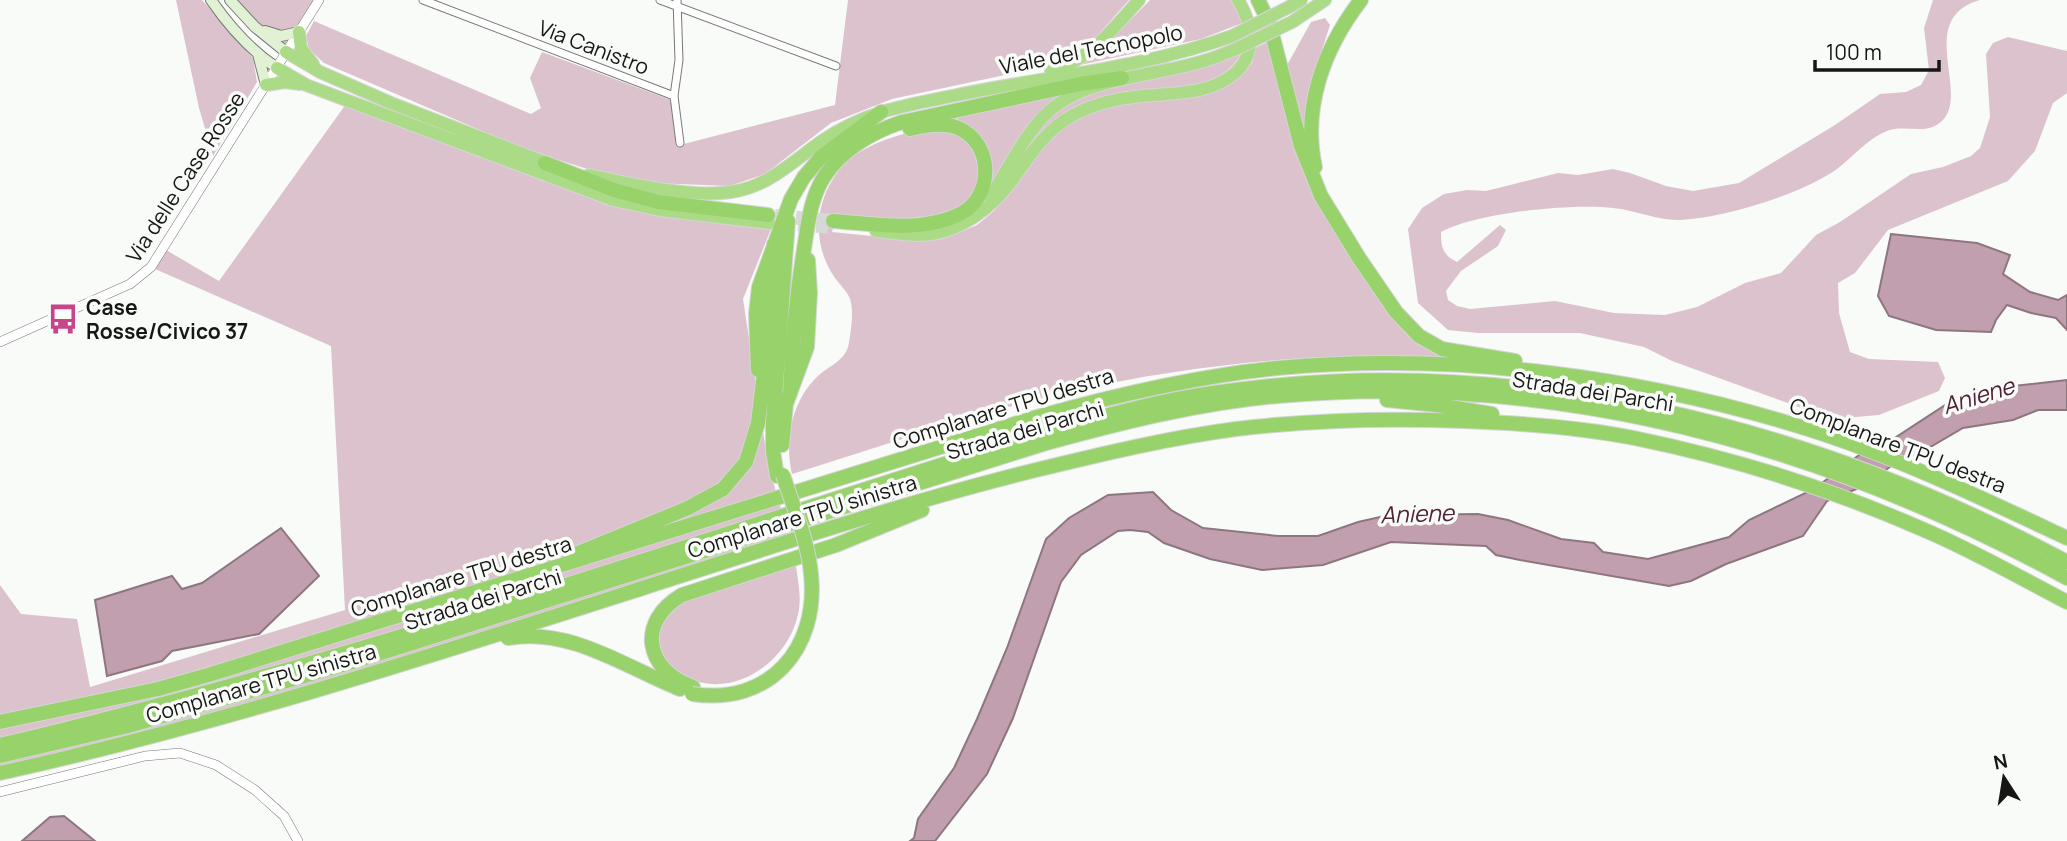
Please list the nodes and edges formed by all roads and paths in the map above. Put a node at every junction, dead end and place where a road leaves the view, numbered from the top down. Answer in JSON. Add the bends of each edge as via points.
{"nodes":[{"id":1,"x":211,"y":0,"type":"edge"},
{"id":2,"x":230,"y":0,"type":"edge"},
{"id":3,"x":319,"y":0,"type":"edge"},
{"id":4,"x":423,"y":0,"type":"edge"},
{"id":5,"x":660,"y":0,"type":"edge"},
{"id":6,"x":1139,"y":0,"type":"edge"},
{"id":7,"x":1238,"y":0,"type":"edge"},
{"id":8,"x":1258,"y":0,"type":"edge"},
{"id":9,"x":1325,"y":0,"type":"edge"},
{"id":10,"x":1361,"y":0,"type":"edge"},
{"id":11,"x":677,"y":3,"type":"edge"},
{"id":12,"x":1295,"y":4,"type":"edge"},
{"id":13,"x":256,"y":27,"type":"junction"},
{"id":14,"x":1251,"y":28,"type":"junction"},
{"id":15,"x":299,"y":32,"type":"junction"},
{"id":16,"x":286,"y":52,"type":"junction"},
{"id":17,"x":258,"y":54,"type":"junction"},
{"id":18,"x":836,"y":66,"type":"dead end"},
{"id":19,"x":276,"y":68,"type":"junction"},
{"id":20,"x":320,"y":72,"type":"junction"},
{"id":21,"x":1122,"y":78,"type":"junction"},
{"id":22,"x":1008,"y":84,"type":"junction"},
{"id":23,"x":266,"y":85,"type":"junction"},
{"id":24,"x":306,"y":85,"type":"junction"},
{"id":25,"x":674,"y":96,"type":"junction"},
{"id":26,"x":881,"y":112,"type":"junction"},
{"id":27,"x":861,"y":141,"type":"junction"},
{"id":28,"x":680,"y":143,"type":"dead end"},
{"id":29,"x":545,"y":163,"type":"junction"},
{"id":30,"x":1321,"y":196,"type":"junction"},
{"id":31,"x":791,"y":199,"type":"junction"},
{"id":32,"x":978,"y":215,"type":"junction"},
{"id":33,"x":769,"y":219,"type":"joint"},
{"id":34,"x":834,"y":224,"type":"joint"},
{"id":35,"x":0,"y":342,"type":"edge"},
{"id":36,"x":1664,"y":391,"type":"junction"},
{"id":37,"x":1278,"y":396,"type":"junction"},
{"id":38,"x":1593,"y":432,"type":"junction"},
{"id":39,"x":1791,"y":450,"type":"junction"},
{"id":40,"x":1042,"y":469,"type":"junction"},
{"id":41,"x":780,"y":476,"type":"junction"},
{"id":42,"x":1933,"y":505,"type":"junction"},
{"id":43,"x":2067,"y":538,"type":"edge"},
{"id":44,"x":2067,"y":562,"type":"edge"},
{"id":45,"x":2067,"y":578,"type":"edge"},
{"id":46,"x":490,"y":589,"type":"junction"},
{"id":47,"x":2067,"y":601,"type":"edge"},
{"id":48,"x":438,"y":653,"type":"junction"},
{"id":49,"x":158,"y":689,"type":"junction"},
{"id":50,"x":692,"y":691,"type":"junction"},
{"id":51,"x":0,"y":723,"type":"edge"},
{"id":52,"x":0,"y":733,"type":"edge"},
{"id":53,"x":0,"y":745,"type":"edge"},
{"id":54,"x":0,"y":756,"type":"edge"},
{"id":55,"x":0,"y":773,"type":"edge"},
{"id":56,"x":0,"y":792,"type":"edge"},
{"id":57,"x":298,"y":841,"type":"edge"}],
"edges":[{"from":1,"to":17,"type":"main road"},
{"from":2,"to":13,"type":"main road"},
{"from":3,"to":15,"type":"street","name":"Via delle Case Rosse"},
{"from":4,"to":25,"type":"street","name":"Via Canistro"},
{"from":5,"to":11,"type":"street"},
{"from":6,"to":22,"type":"highway","via":[[1086,54],[1061,68]]},
{"from":7,"to":14,"type":"highway"},
{"from":8,"to":30,"type":"highway","via":[[1269,22],[1301,146]]},
{"from":9,"to":21,"type":"highway","name":"Viale del Tecnopolo","bridge":true,"via":[[1236,49],[1199,63]]},
{"from":10,"to":30,"type":"highway","via":[[1334,40],[1315,97],[1311,143]]},
{"from":11,"to":18,"type":"street"},
{"from":11,"to":25,"type":"street","via":[[679,60]]},
{"from":12,"to":14,"type":"highway","name":"Viale del Tecnopolo","bridge":true},
{"from":13,"to":15,"type":"main road","via":[[281,36]]},
{"from":13,"to":16,"type":"main road"},
{"from":14,"to":22,"type":"highway","name":"Viale del Tecnopolo","bridge":true,"via":[[1196,49],[1149,60]]},
{"from":14,"to":32,"type":"highway","via":[[1246,59],[1221,83],[1200,91],[1115,100],[1066,119],[1044,136],[1011,183]]},
{"from":15,"to":16,"type":"street","name":"Via delle Case Rosse"},
{"from":15,"to":20,"type":"highway","via":[[304,53]]},
{"from":16,"to":19,"type":"street","name":"Via delle Case Rosse"},
{"from":16,"to":20,"type":"highway","name":"Viale del Tecnopolo"},
{"from":17,"to":19,"type":"main road"},
{"from":17,"to":23,"type":"main road"},
{"from":19,"to":23,"type":"street","name":"Via delle Case Rosse"},
{"from":19,"to":24,"type":"highway"},
{"from":20,"to":29,"type":"highway","name":"Viale del Tecnopolo"},
{"from":21,"to":27,"type":"highway","via":[[938,113],[890,126]]},
{"from":21,"to":32,"type":"highway","name":"Viale del Tecnopolo","via":[[1069,99],[1045,115],[1015,153]]},
{"from":22,"to":26,"type":"highway","name":"Viale del Tecnopolo"},
{"from":23,"to":24,"type":"highway"},
{"from":23,"to":35,"type":"street","name":"Via delle Case Rosse","via":[[144,274]]},
{"from":24,"to":33,"type":"highway","via":[[613,200],[660,210]]},
{"from":25,"to":28,"type":"street"},
{"from":26,"to":29,"type":"highway","name":"Viale del Tecnopolo","via":[[835,133],[766,181],[731,192],[652,187]]},
{"from":26,"to":31,"type":"highway","via":[[822,156]]},
{"from":27,"to":34,"type":"highway","via":[[931,125],[960,130],[981,150],[985,183],[976,202],[961,214],[928,225]]},
{"from":27,"to":41,"type":"highway","via":[[825,175],[814,196],[807,234],[807,347],[782,428]]},
{"from":29,"to":33,"type":"highway","via":[[658,202]]},
{"from":30,"to":36,"type":"highway","via":[[1396,312],[1419,336],[1442,349],[1624,379]]},
{"from":31,"to":41,"type":"highway","via":[[773,424],[773,451]]},
{"from":31,"to":46,"type":"highway","via":[[774,244],[758,423],[746,462],[723,489],[688,508]]},
{"from":32,"to":34,"type":"highway","via":[[946,231],[919,235]]},
{"from":36,"to":43,"type":"highway","name":"Complanare TPU destra","via":[[1812,430],[1944,482]]},
{"from":36,"to":46,"type":"highway","name":"Complanare TPU destra","via":[[1498,368],[1427,364],[1339,364],[1209,377],[1129,392],[1037,417]]},
{"from":37,"to":38,"type":"highway","via":[[1307,401],[1410,402]]},
{"from":37,"to":39,"type":"highway","name":"Strada dei Parchi","via":[[1430,391],[1564,403]]},
{"from":37,"to":54,"type":"highway","name":"Strada dei Parchi","via":[[1153,416],[1043,444],[333,668],[128,726]]},
{"from":38,"to":40,"type":"highway","name":"Complanare TPU sinistra","via":[[1502,422],[1325,421],[1141,445]]},
{"from":38,"to":47,"type":"highway","name":"Complanare TPU sinistra","via":[[1686,450],[1846,498],[1923,529]]},
{"from":39,"to":42,"type":"highway","name":"Strada dei Parchi","via":[[1868,471]]},
{"from":39,"to":53,"type":"highway","name":"Strada dei Parchi","via":[[1695,417],[1564,393],[1442,382],[1345,381],[1212,393],[1042,433],[344,653]]},
{"from":40,"to":48,"type":"highway","name":"Complanare TPU sinistra","via":[[838,525]]},
{"from":40,"to":50,"type":"highway","via":[[671,601],[653,629],[654,655],[674,679]]},
{"from":41,"to":50,"type":"highway","bridge":true,"via":[[812,575],[805,631],[790,659],[759,685],[728,694]]},
{"from":42,"to":44,"type":"highway","name":"Strada dei Parchi"},
{"from":42,"to":45,"type":"highway","name":"Strada dei Parchi"},
{"from":46,"to":49,"type":"highway","name":"Complanare TPU destra"},
{"from":48,"to":50,"type":"highway","via":[[513,637],[548,637],[586,646]]},
{"from":48,"to":55,"type":"highway","name":"Complanare TPU sinistra","via":[[213,720]]},
{"from":49,"to":51,"type":"highway","name":"Complanare TPU destra"},
{"from":49,"to":52,"type":"highway"},
{"from":56,"to":57,"type":"street","via":[[145,756],[180,753],[216,765],[255,790],[284,816]]}]}
